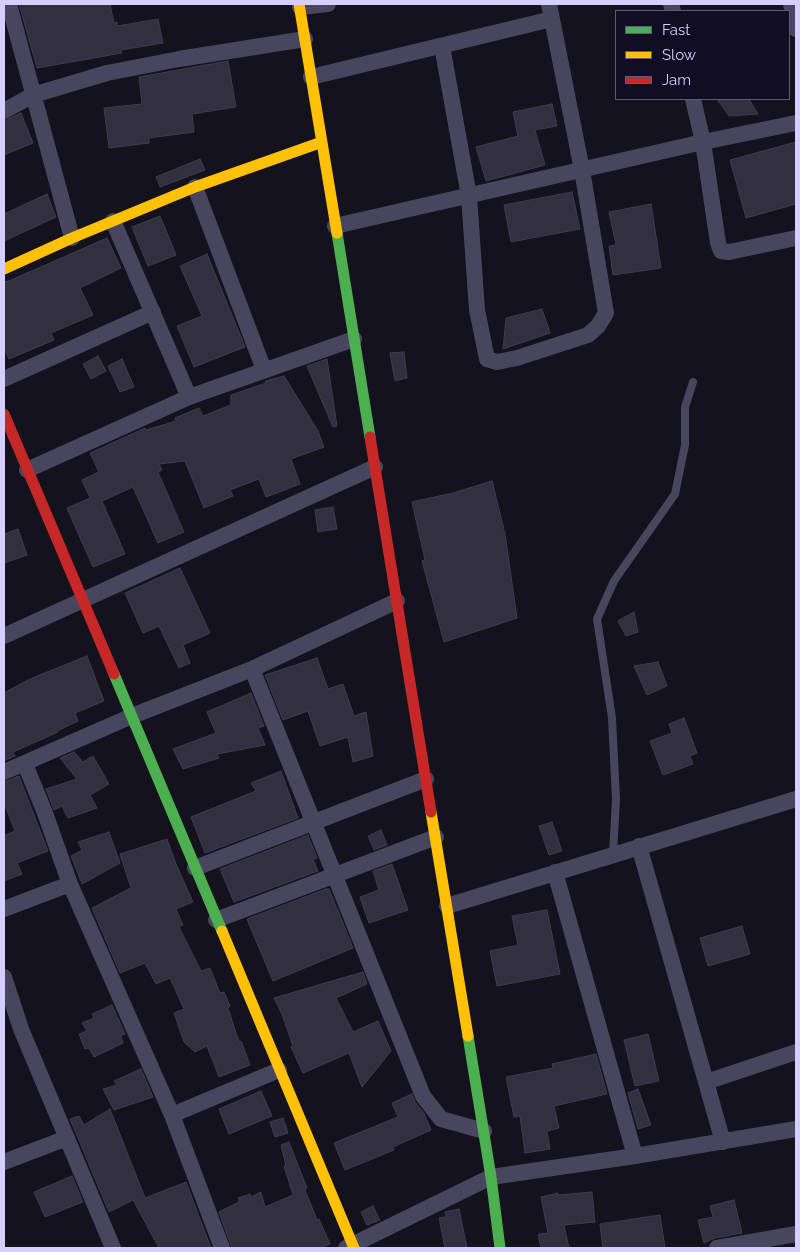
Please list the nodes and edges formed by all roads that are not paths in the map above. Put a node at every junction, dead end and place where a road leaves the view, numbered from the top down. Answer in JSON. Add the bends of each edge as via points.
{"nodes":[{"id":1,"x":9,"y":4,"type":"edge"},
{"id":2,"x":328,"y":4,"type":"edge"},
{"id":3,"x":791,"y":4,"type":"edge"},
{"id":4,"x":299,"y":6,"type":"edge"},
{"id":5,"x":551,"y":11,"type":"edge"},
{"id":6,"x":796,"y":29,"type":"edge"},
{"id":7,"x":305,"y":39,"type":"junction"},
{"id":8,"x":442,"y":46,"type":"junction"},
{"id":9,"x":311,"y":77,"type":"junction"},
{"id":10,"x":33,"y":95,"type":"junction"},
{"id":11,"x":693,"y":100,"type":"edge"},
{"id":12,"x":4,"y":111,"type":"edge"},
{"id":13,"x":796,"y":123,"type":"edge"},
{"id":14,"x":322,"y":142,"type":"junction"},
{"id":15,"x":703,"y":142,"type":"junction"},
{"id":16,"x":582,"y":170,"type":"junction"},
{"id":17,"x":195,"y":187,"type":"junction"},
{"id":18,"x":469,"y":196,"type":"junction"},
{"id":19,"x":113,"y":221,"type":"junction"},
{"id":20,"x":335,"y":226,"type":"junction"},
{"id":21,"x":72,"y":238,"type":"junction"},
{"id":22,"x":796,"y":238,"type":"edge"},
{"id":23,"x":4,"y":268,"type":"edge"},
{"id":24,"x":152,"y":312,"type":"junction"},
{"id":25,"x":354,"y":339,"type":"junction"},
{"id":26,"x":264,"y":370,"type":"junction"},
{"id":27,"x":4,"y":379,"type":"edge"},
{"id":28,"x":693,"y":382,"type":"dead end"},
{"id":29,"x":189,"y":396,"type":"junction"},
{"id":30,"x":4,"y":414,"type":"edge"},
{"id":31,"x":375,"y":467,"type":"junction"},
{"id":32,"x":27,"y":470,"type":"junction"},
{"id":33,"x":82,"y":601,"type":"junction"},
{"id":34,"x":397,"y":601,"type":"junction"},
{"id":35,"x":4,"y":636,"type":"edge"},
{"id":36,"x":252,"y":669,"type":"junction"},
{"id":37,"x":132,"y":716,"type":"junction"},
{"id":38,"x":25,"y":764,"type":"junction"},
{"id":39,"x":4,"y":772,"type":"edge"},
{"id":40,"x":426,"y":779,"type":"junction"},
{"id":41,"x":796,"y":799,"type":"edge"},
{"id":42,"x":314,"y":823,"type":"junction"},
{"id":43,"x":436,"y":837,"type":"junction"},
{"id":44,"x":639,"y":846,"type":"junction"},
{"id":45,"x":613,"y":854,"type":"junction"},
{"id":46,"x":195,"y":868,"type":"junction"},
{"id":47,"x":555,"y":872,"type":"junction"},
{"id":48,"x":336,"y":875,"type":"junction"},
{"id":49,"x":70,"y":884,"type":"junction"},
{"id":50,"x":447,"y":906,"type":"junction"},
{"id":51,"x":4,"y":909,"type":"edge"},
{"id":52,"x":216,"y":920,"type":"junction"},
{"id":53,"x":4,"y":977,"type":"edge"},
{"id":54,"x":796,"y":1052,"type":"edge"},
{"id":55,"x":279,"y":1070,"type":"junction"},
{"id":56,"x":706,"y":1082,"type":"junction"},
{"id":57,"x":172,"y":1115,"type":"junction"},
{"id":58,"x":796,"y":1130,"type":"edge"},
{"id":59,"x":484,"y":1131,"type":"junction"},
{"id":60,"x":68,"y":1138,"type":"junction"},
{"id":61,"x":723,"y":1142,"type":"junction"},
{"id":62,"x":635,"y":1156,"type":"junction"},
{"id":63,"x":4,"y":1162,"type":"edge"},
{"id":64,"x":492,"y":1177,"type":"junction"},
{"id":65,"x":796,"y":1234,"type":"edge"},
{"id":66,"x":765,"y":1244,"type":"edge"},
{"id":67,"x":351,"y":1247,"type":"edge"},
{"id":68,"x":113,"y":1248,"type":"edge"},
{"id":69,"x":222,"y":1248,"type":"edge"},
{"id":70,"x":500,"y":1248,"type":"edge"},
{"id":71,"x":717,"y":1248,"type":"edge"}],
"edges":[{"from":1,"to":10,"type":"street"},
{"from":2,"to":4,"type":"street"},
{"from":3,"to":6,"type":"street"},
{"from":4,"to":7,"type":"main road"},
{"from":5,"to":8,"type":"street"},
{"from":5,"to":16,"type":"street"},
{"from":7,"to":9,"type":"main road"},
{"from":7,"to":10,"type":"street","via":[[107,74]]},
{"from":8,"to":9,"type":"street"},
{"from":8,"to":18,"type":"street"},
{"from":9,"to":14,"type":"main road"},
{"from":10,"to":12,"type":"street"},
{"from":10,"to":21,"type":"street"},
{"from":11,"to":15,"type":"street"},
{"from":13,"to":15,"type":"street"},
{"from":14,"to":17,"type":"main road"},
{"from":14,"to":20,"type":"main road"},
{"from":15,"to":16,"type":"street"},
{"from":15,"to":22,"type":"street","via":[[721,250],[729,252]]},
{"from":16,"to":18,"type":"street"},
{"from":16,"to":18,"type":"street","via":[[606,313],[588,335],[517,358],[497,362],[487,359],[477,310]]},
{"from":17,"to":19,"type":"main road"},
{"from":17,"to":26,"type":"street"},
{"from":18,"to":20,"type":"street"},
{"from":19,"to":21,"type":"main road"},
{"from":19,"to":24,"type":"street"},
{"from":20,"to":25,"type":"main road"},
{"from":21,"to":23,"type":"main road"},
{"from":24,"to":27,"type":"street"},
{"from":24,"to":29,"type":"street"},
{"from":25,"to":26,"type":"street"},
{"from":25,"to":31,"type":"main road"},
{"from":26,"to":29,"type":"street"},
{"from":28,"to":45,"type":"lane","via":[[685,407],[685,445],[675,494],[614,581],[597,620],[612,718],[616,799]]},
{"from":29,"to":32,"type":"street"},
{"from":30,"to":32,"type":"main road"},
{"from":31,"to":33,"type":"street"},
{"from":31,"to":34,"type":"main road"},
{"from":32,"to":33,"type":"main road"},
{"from":33,"to":35,"type":"street"},
{"from":33,"to":37,"type":"main road"},
{"from":34,"to":36,"type":"street"},
{"from":34,"to":40,"type":"main road"},
{"from":36,"to":37,"type":"street"},
{"from":36,"to":42,"type":"street"},
{"from":37,"to":38,"type":"street"},
{"from":37,"to":46,"type":"main road"},
{"from":38,"to":39,"type":"street"},
{"from":38,"to":49,"type":"street"},
{"from":40,"to":42,"type":"street"},
{"from":40,"to":43,"type":"main road"},
{"from":41,"to":44,"type":"street"},
{"from":42,"to":46,"type":"street"},
{"from":42,"to":48,"type":"street"},
{"from":43,"to":48,"type":"street"},
{"from":43,"to":50,"type":"main road"},
{"from":44,"to":45,"type":"street"},
{"from":44,"to":56,"type":"street"},
{"from":45,"to":47,"type":"street"},
{"from":46,"to":52,"type":"main road"},
{"from":47,"to":50,"type":"street"},
{"from":47,"to":62,"type":"street"},
{"from":48,"to":52,"type":"street"},
{"from":48,"to":59,"type":"street","via":[[423,1096],[441,1119]]},
{"from":49,"to":51,"type":"street"},
{"from":49,"to":57,"type":"street"},
{"from":50,"to":59,"type":"main road"},
{"from":52,"to":55,"type":"main road"},
{"from":53,"to":60,"type":"street","via":[[21,1029]]},
{"from":54,"to":56,"type":"street"},
{"from":55,"to":57,"type":"street"},
{"from":55,"to":67,"type":"main road"},
{"from":56,"to":61,"type":"street"},
{"from":57,"to":69,"type":"street"},
{"from":58,"to":61,"type":"street"},
{"from":59,"to":64,"type":"main road"},
{"from":60,"to":63,"type":"street"},
{"from":60,"to":68,"type":"street"},
{"from":61,"to":62,"type":"street"},
{"from":62,"to":64,"type":"street"},
{"from":64,"to":67,"type":"street"},
{"from":64,"to":70,"type":"main road"},
{"from":65,"to":66,"type":"street"},
{"from":66,"to":71,"type":"street"}]}
